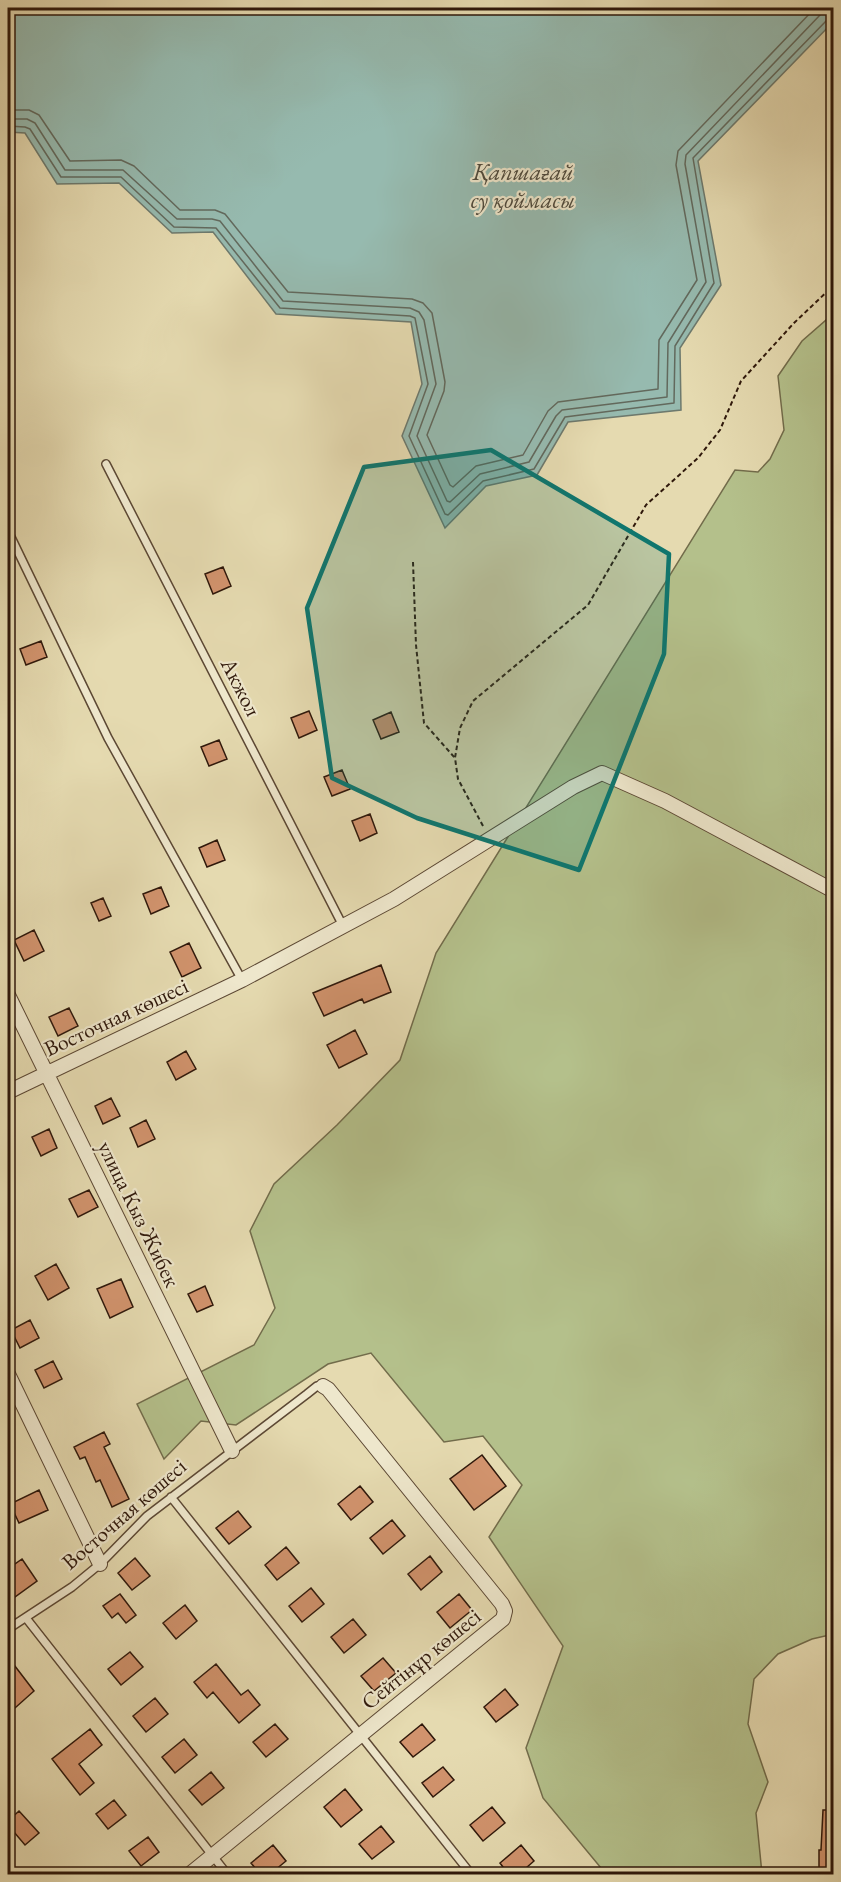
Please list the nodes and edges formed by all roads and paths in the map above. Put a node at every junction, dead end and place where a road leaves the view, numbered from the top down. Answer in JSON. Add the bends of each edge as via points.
{"nodes":[{"id":1,"x":834,"y":285,"type":"edge"},
{"id":2,"x":106,"y":464,"type":"dead end"},
{"id":3,"x":8,"y":531,"type":"edge"},
{"id":4,"x":413,"y":562,"type":"dead end"},
{"id":5,"x":455,"y":758,"type":"junction"},
{"id":6,"x":490,"y":839,"type":"junction"},
{"id":7,"x":834,"y":891,"type":"edge"},
{"id":8,"x":344,"y":926,"type":"junction"},
{"id":9,"x":242,"y":980,"type":"junction"},
{"id":10,"x":8,"y":995,"type":"edge"},
{"id":11,"x":46,"y":1073,"type":"junction"},
{"id":12,"x":8,"y":1092,"type":"edge"},
{"id":13,"x":8,"y":1374,"type":"edge"},
{"id":14,"x":323,"y":1386,"type":"joint"},
{"id":15,"x":232,"y":1451,"type":"junction"},
{"id":16,"x":171,"y":1497,"type":"junction"},
{"id":17,"x":100,"y":1564,"type":"junction"},
{"id":18,"x":26,"y":1618,"type":"junction"},
{"id":19,"x":8,"y":1629,"type":"edge"},
{"id":20,"x":358,"y":1735,"type":"junction"},
{"id":21,"x":213,"y":1856,"type":"junction"},
{"id":22,"x":190,"y":1875,"type":"edge"},
{"id":23,"x":227,"y":1875,"type":"edge"},
{"id":24,"x":471,"y":1875,"type":"edge"}],
"edges":[{"from":1,"to":5,"type":"path","via":[[741,381],[720,430],[698,458],[646,505],[588,605],[473,701],[460,728]]},
{"from":2,"to":8,"type":"lane","name":"Акжол"},
{"from":3,"to":9,"type":"lane","via":[[108,738]]},
{"from":4,"to":5,"type":"path","via":[[424,723]]},
{"from":5,"to":6,"type":"path","via":[[458,780]]},
{"from":6,"to":7,"type":"street","name":"Восточная көшесі","via":[[602,773],[665,801]]},
{"from":6,"to":8,"type":"street","name":"Восточная көшесі"},
{"from":8,"to":9,"type":"street","name":"Восточная көшесі"},
{"from":9,"to":11,"type":"street","name":"Восточная көшесі"},
{"from":10,"to":11,"type":"street","name":"улица Кыз Жибек"},
{"from":11,"to":12,"type":"street","name":"Восточная көшесі"},
{"from":11,"to":15,"type":"street","name":"улица Кыз Жибек"},
{"from":13,"to":17,"type":"street"},
{"from":14,"to":15,"type":"lane","name":"Восточная көшесі","via":[[317,1386]]},
{"from":14,"to":20,"type":"street","name":"Сейтінұр көшесі","via":[[505,1611],[495,1626]]},
{"from":15,"to":16,"type":"lane","name":"Восточная көшесі"},
{"from":16,"to":17,"type":"lane","name":"Восточная көшесі"},
{"from":16,"to":20,"type":"lane"},
{"from":17,"to":18,"type":"lane","name":"Восточная көшесі"},
{"from":18,"to":19,"type":"lane","name":"Восточная көшесі"},
{"from":18,"to":21,"type":"lane"},
{"from":20,"to":21,"type":"street","name":"Сейтінұр көшесі"},
{"from":20,"to":24,"type":"lane"},
{"from":21,"to":22,"type":"street","name":"Сейтінұр көшесі"},
{"from":21,"to":23,"type":"lane"}]}
